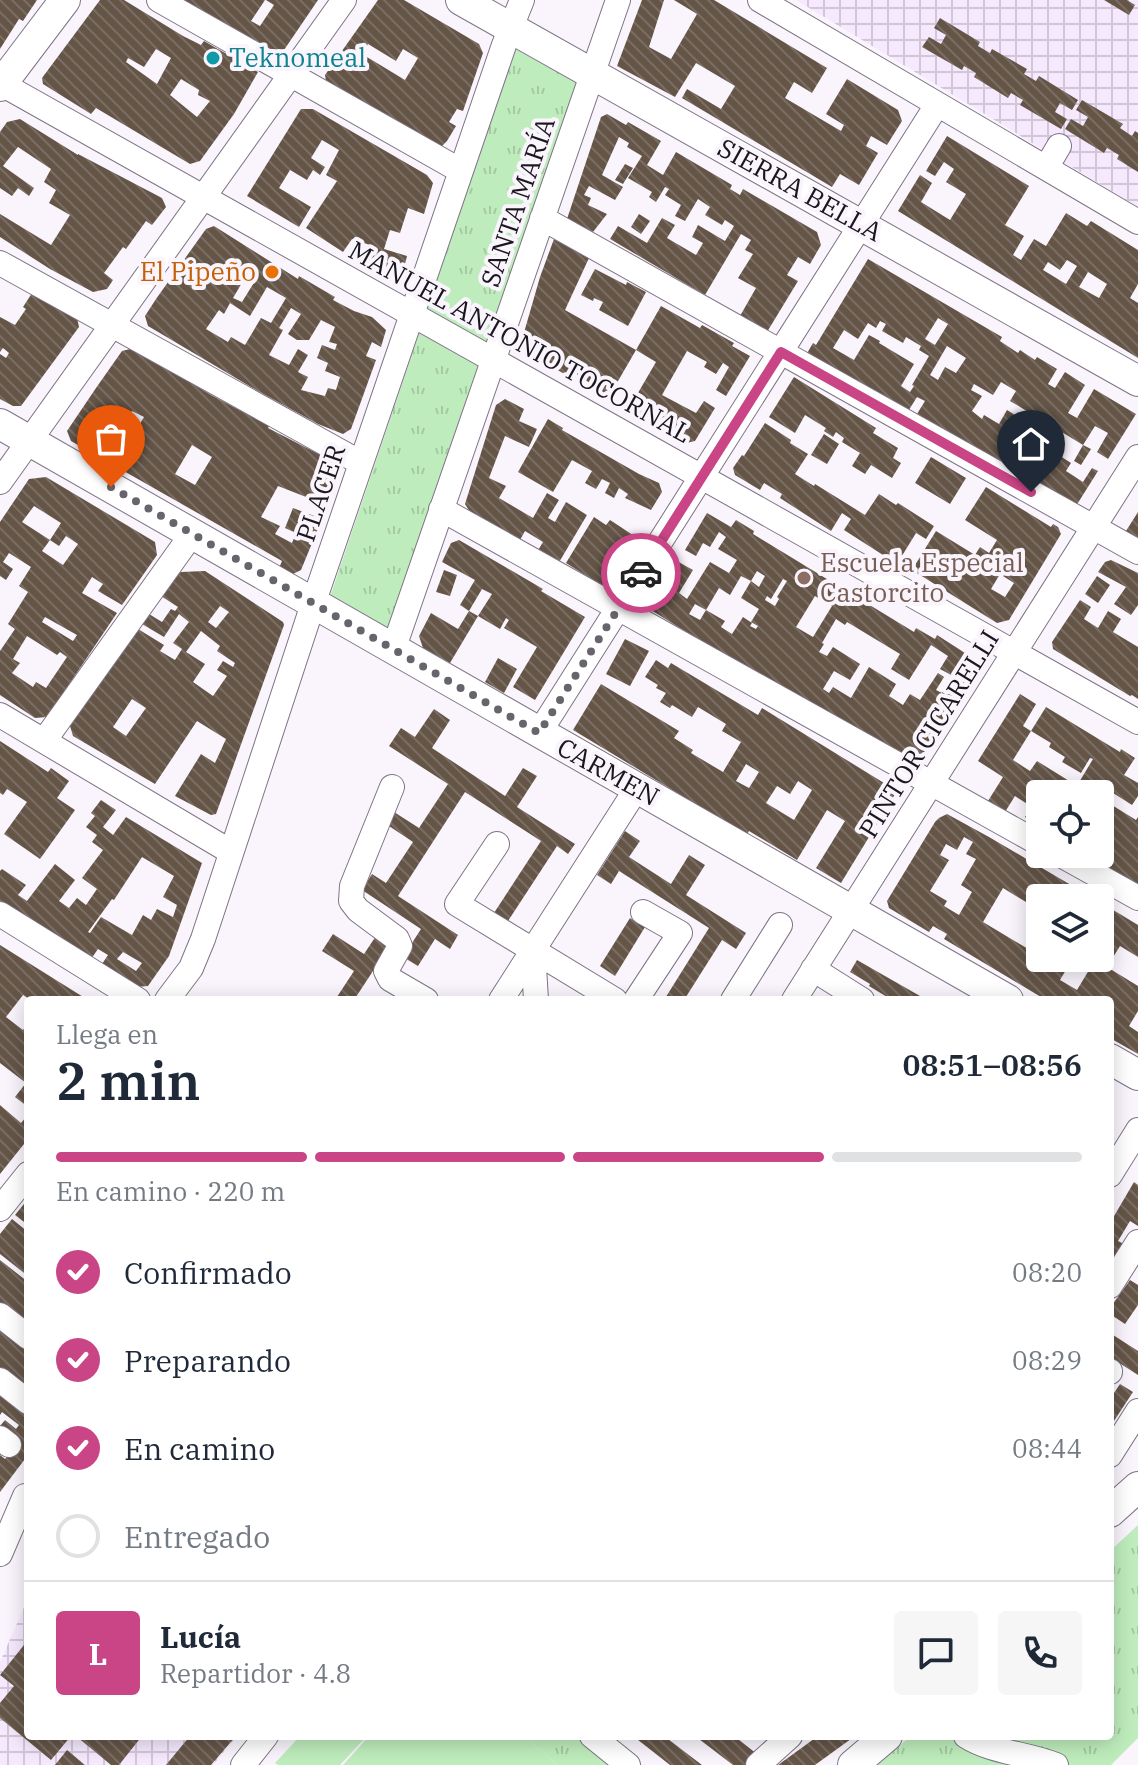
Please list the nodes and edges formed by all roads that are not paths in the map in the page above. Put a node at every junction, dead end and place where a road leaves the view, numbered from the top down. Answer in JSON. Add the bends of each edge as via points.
{"nodes":[{"id":1,"x":65,"y":0,"type":"edge"},
{"id":2,"x":159,"y":0,"type":"edge"},
{"id":3,"x":344,"y":0,"type":"edge"},
{"id":4,"x":461,"y":0,"type":"edge"},
{"id":5,"x":522,"y":0,"type":"edge"},
{"id":6,"x":618,"y":0,"type":"edge"},
{"id":7,"x":760,"y":0,"type":"edge"},
{"id":8,"x":511,"y":28,"type":"junction"},
{"id":9,"x":291,"y":74,"type":"junction"},
{"id":10,"x":592,"y":74,"type":"junction"},
{"id":11,"x":1,"y":84,"type":"edge"},
{"id":12,"x":937,"y":105,"type":"junction"},
{"id":13,"x":1059,"y":146,"type":"dead end"},
{"id":14,"x":1046,"y":168,"type":"junction"},
{"id":15,"x":461,"y":171,"type":"junction"},
{"id":16,"x":203,"y":197,"type":"junction"},
{"id":17,"x":542,"y":218,"type":"junction"},
{"id":18,"x":1138,"y":222,"type":"edge"},
{"id":19,"x":861,"y":225,"type":"junction"},
{"id":20,"x":0,"y":263,"type":"edge"},
{"id":21,"x":412,"y":314,"type":"junction"},
{"id":22,"x":111,"y":325,"type":"junction"},
{"id":23,"x":781,"y":352,"type":"junction"},
{"id":24,"x":493,"y":359,"type":"junction"},
{"id":25,"x":1138,"y":381,"type":"edge"},
{"id":26,"x":0,"y":424,"type":"edge"},
{"id":27,"x":30,"y":441,"type":"junction"},
{"id":28,"x":1138,"y":457,"type":"edge"},
{"id":29,"x":361,"y":463,"type":"junction"},
{"id":30,"x":702,"y":477,"type":"junction"},
{"id":31,"x":0,"y":482,"type":"edge"},
{"id":32,"x":441,"y":509,"type":"junction"},
{"id":33,"x":1093,"y":527,"type":"junction"},
{"id":34,"x":192,"y":534,"type":"junction"},
{"id":35,"x":1138,"y":552,"type":"edge"},
{"id":36,"x":313,"y":604,"type":"junction"},
{"id":37,"x":618,"y":609,"type":"junction"},
{"id":38,"x":393,"y":650,"type":"junction"},
{"id":39,"x":1014,"y":652,"type":"junction"},
{"id":40,"x":0,"y":715,"type":"edge"},
{"id":41,"x":1138,"y":722,"type":"edge"},
{"id":42,"x":539,"y":733,"type":"junction"},
{"id":43,"x":44,"y":741,"type":"junction"},
{"id":44,"x":931,"y":783,"type":"junction"},
{"id":45,"x":392,"y":787,"type":"dead end"},
{"id":46,"x":637,"y":788,"type":"junction"},
{"id":47,"x":1026,"y":836,"type":"edge"},
{"id":48,"x":497,"y":844,"type":"dead end"},
{"id":49,"x":231,"y":852,"type":"junction"},
{"id":50,"x":1084,"y":868,"type":"edge"},
{"id":51,"x":1138,"y":898,"type":"edge"},
{"id":52,"x":851,"y":910,"type":"junction"},
{"id":53,"x":643,"y":912,"type":"dead end"},
{"id":54,"x":0,"y":914,"type":"edge"},
{"id":55,"x":780,"y":925,"type":"dead end"},
{"id":56,"x":533,"y":950,"type":"junction"},
{"id":57,"x":813,"y":969,"type":"junction"},
{"id":58,"x":132,"y":996,"type":"edge"},
{"id":59,"x":170,"y":996,"type":"edge"},
{"id":60,"x":419,"y":996,"type":"edge"},
{"id":61,"x":504,"y":996,"type":"edge"},
{"id":62,"x":536,"y":996,"type":"edge"},
{"id":63,"x":608,"y":996,"type":"edge"},
{"id":64,"x":639,"y":996,"type":"edge"},
{"id":65,"x":736,"y":996,"type":"edge"},
{"id":66,"x":796,"y":996,"type":"edge"},
{"id":67,"x":856,"y":996,"type":"edge"},
{"id":68,"x":1001,"y":996,"type":"edge"},
{"id":69,"x":1114,"y":1061,"type":"edge"},
{"id":70,"x":1138,"y":1075,"type":"edge"},
{"id":71,"x":1138,"y":1130,"type":"edge"},
{"id":72,"x":1120,"y":1163,"type":"edge"},
{"id":73,"x":24,"y":1181,"type":"edge"},
{"id":74,"x":0,"y":1209,"type":"edge"},
{"id":75,"x":1138,"y":1242,"type":"edge"},
{"id":76,"x":1114,"y":1280,"type":"edge"},
{"id":77,"x":0,"y":1315,"type":"edge"},
{"id":78,"x":24,"y":1334,"type":"edge"},
{"id":79,"x":0,"y":1380,"type":"edge"},
{"id":80,"x":24,"y":1399,"type":"edge"},
{"id":81,"x":1138,"y":1411,"type":"edge"},
{"id":82,"x":1114,"y":1449,"type":"edge"},
{"id":83,"x":1138,"y":1487,"type":"edge"},
{"id":84,"x":24,"y":1498,"type":"edge"},
{"id":85,"x":1114,"y":1508,"type":"edge"},
{"id":86,"x":1,"y":1549,"type":"edge"},
{"id":87,"x":263,"y":1740,"type":"edge"},
{"id":88,"x":597,"y":1740,"type":"edge"},
{"id":89,"x":786,"y":1740,"type":"edge"},
{"id":90,"x":882,"y":1740,"type":"edge"},
{"id":91,"x":974,"y":1740,"type":"edge"},
{"id":92,"x":243,"y":1765,"type":"edge"},
{"id":93,"x":628,"y":1765,"type":"edge"},
{"id":94,"x":758,"y":1765,"type":"edge"},
{"id":95,"x":853,"y":1765,"type":"edge"},
{"id":96,"x":1056,"y":1765,"type":"edge"}],
"edges":[{"from":1,"to":11,"type":"main road"},
{"from":2,"to":9,"type":"street"},
{"from":3,"to":9,"type":"street"},
{"from":4,"to":8,"type":"main road","name":"SIERRA BELLA"},
{"from":5,"to":8,"type":"street","name":"PLACER"},
{"from":6,"to":10,"type":"street","name":"SANTA MARÍA"},
{"from":7,"to":12,"type":"street"},
{"from":8,"to":10,"type":"main road","name":"SIERRA BELLA"},
{"from":8,"to":15,"type":"street","name":"PLACER"},
{"from":9,"to":15,"type":"street"},
{"from":9,"to":16,"type":"street"},
{"from":10,"to":17,"type":"street","name":"SANTA MARÍA"},
{"from":10,"to":19,"type":"main road","name":"SIERRA BELLA"},
{"from":11,"to":16,"type":"street","name":"MANUEL ANTONIO TOCORNAL"},
{"from":12,"to":14,"type":"street"},
{"from":12,"to":19,"type":"street"},
{"from":13,"to":14,"type":"street"},
{"from":14,"to":18,"type":"street"},
{"from":15,"to":21,"type":"street","name":"PLACER"},
{"from":16,"to":21,"type":"street","name":"MANUEL ANTONIO TOCORNAL"},
{"from":16,"to":22,"type":"street"},
{"from":17,"to":23,"type":"street"},
{"from":17,"to":24,"type":"street","name":"SANTA MARÍA"},
{"from":19,"to":23,"type":"street"},
{"from":19,"to":25,"type":"main road","name":"SIERRA BELLA"},
{"from":20,"to":22,"type":"street"},
{"from":21,"to":24,"type":"street","name":"MANUEL ANTONIO TOCORNAL"},
{"from":21,"to":29,"type":"street","name":"PLACER"},
{"from":22,"to":27,"type":"street"},
{"from":22,"to":29,"type":"street"},
{"from":23,"to":30,"type":"street"},
{"from":23,"to":33,"type":"street"},
{"from":24,"to":30,"type":"street","name":"MANUEL ANTONIO TOCORNAL"},
{"from":24,"to":32,"type":"street","name":"SANTA MARÍA"},
{"from":26,"to":27,"type":"main road","name":"CARMEN"},
{"from":27,"to":31,"type":"street"},
{"from":27,"to":34,"type":"main road","name":"CARMEN"},
{"from":28,"to":33,"type":"street","name":"PINTOR CICARELLI"},
{"from":29,"to":36,"type":"street","name":"PLACER"},
{"from":30,"to":37,"type":"street"},
{"from":30,"to":39,"type":"street","name":"MANUEL ANTONIO TOCORNAL"},
{"from":32,"to":37,"type":"street"},
{"from":32,"to":38,"type":"street","name":"SANTA MARÍA"},
{"from":33,"to":35,"type":"street"},
{"from":33,"to":39,"type":"street","name":"PINTOR CICARELLI"},
{"from":34,"to":36,"type":"main road","name":"CARMEN"},
{"from":34,"to":43,"type":"street"},
{"from":36,"to":38,"type":"main road","name":"CARMEN"},
{"from":36,"to":49,"type":"street","name":"PLACER"},
{"from":37,"to":42,"type":"street"},
{"from":37,"to":44,"type":"street"},
{"from":38,"to":42,"type":"main road","name":"CARMEN"},
{"from":39,"to":41,"type":"street","name":"MANUEL ANTONIO TOCORNAL"},
{"from":39,"to":44,"type":"street","name":"PINTOR CICARELLI"},
{"from":40,"to":43,"type":"street"},
{"from":42,"to":46,"type":"main road","name":"CARMEN"},
{"from":43,"to":49,"type":"street"},
{"from":44,"to":47,"type":"street"},
{"from":44,"to":52,"type":"street","name":"PINTOR CICARELLI"},
{"from":45,"to":60,"type":"street","via":[[352,886],[351,901],[397,939],[400,946],[386,971]]},
{"from":46,"to":52,"type":"main road","name":"CARMEN"},
{"from":46,"to":56,"type":"street"},
{"from":48,"to":56,"type":"street","via":[[457,904]]},
{"from":49,"to":59,"type":"street","name":"PLACER","via":[[195,959]]},
{"from":50,"to":51,"type":"street"},
{"from":52,"to":57,"type":"street","name":"PINTOR CICARELLI"},
{"from":52,"to":68,"type":"main road","name":"CARMEN"},
{"from":53,"to":64,"type":"street","via":[[680,933]]},
{"from":54,"to":58,"type":"street"},
{"from":55,"to":65,"type":"street"},
{"from":56,"to":61,"type":"street"},
{"from":56,"to":62,"type":"street"},
{"from":56,"to":63,"type":"street"},
{"from":57,"to":66,"type":"street","name":"PINTOR CICARELLI"},
{"from":57,"to":67,"type":"street"},
{"from":69,"to":70,"type":"main road"},
{"from":71,"to":72,"type":"street"},
{"from":73,"to":74,"type":"street"},
{"from":75,"to":76,"type":"street"},
{"from":77,"to":78,"type":"street"},
{"from":79,"to":80,"type":"street"},
{"from":81,"to":82,"type":"street"},
{"from":83,"to":85,"type":"main road"},
{"from":84,"to":86,"type":"street"},
{"from":87,"to":92,"type":"street"},
{"from":88,"to":93,"type":"street"},
{"from":89,"to":94,"type":"street"},
{"from":90,"to":95,"type":"main road"},
{"from":91,"to":96,"type":"street"}]}
